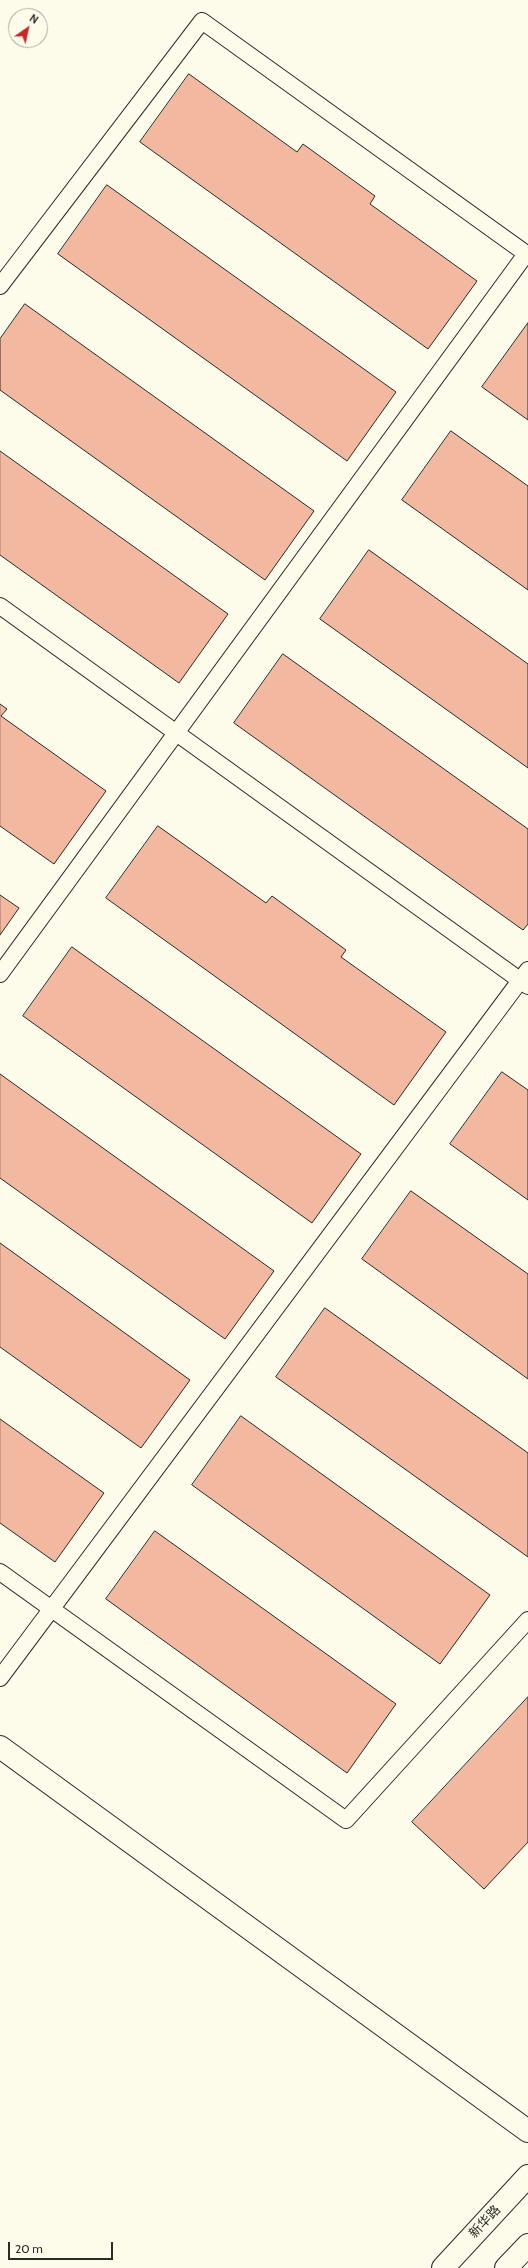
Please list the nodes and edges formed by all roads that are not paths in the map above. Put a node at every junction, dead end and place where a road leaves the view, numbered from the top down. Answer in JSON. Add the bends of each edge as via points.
{"nodes":[{"id":1,"x":527,"y":255,"type":"edge"},
{"id":2,"x":0,"y":286,"type":"edge"},
{"id":3,"x":0,"y":606,"type":"edge"},
{"id":4,"x":176,"y":733,"type":"junction"},
{"id":5,"x":0,"y":974,"type":"edge"},
{"id":6,"x":525,"y":979,"type":"edge"},
{"id":7,"x":0,"y":1572,"type":"edge"},
{"id":8,"x":52,"y":1609,"type":"junction"},
{"id":9,"x":528,"y":1620,"type":"edge"},
{"id":10,"x":0,"y":1678,"type":"edge"},
{"id":11,"x":0,"y":1747,"type":"edge"},
{"id":12,"x":528,"y":2131,"type":"edge"},
{"id":13,"x":528,"y":2176,"type":"edge"},
{"id":14,"x":528,"y":2245,"type":"edge"},
{"id":15,"x":443,"y":2268,"type":"edge"},
{"id":16,"x":506,"y":2268,"type":"edge"}],
"edges":[{"from":1,"to":2,"type":"lane","via":[[202,21]]},
{"from":1,"to":4,"type":"lane"},
{"from":3,"to":4,"type":"lane"},
{"from":4,"to":5,"type":"lane"},
{"from":4,"to":6,"type":"lane"},
{"from":6,"to":8,"type":"lane"},
{"from":7,"to":8,"type":"lane"},
{"from":8,"to":9,"type":"lane","via":[[346,1820]]},
{"from":8,"to":10,"type":"lane"},
{"from":11,"to":12,"type":"street"},
{"from":13,"to":15,"type":"street","name":"新华路"},
{"from":14,"to":16,"type":"street"}]}
